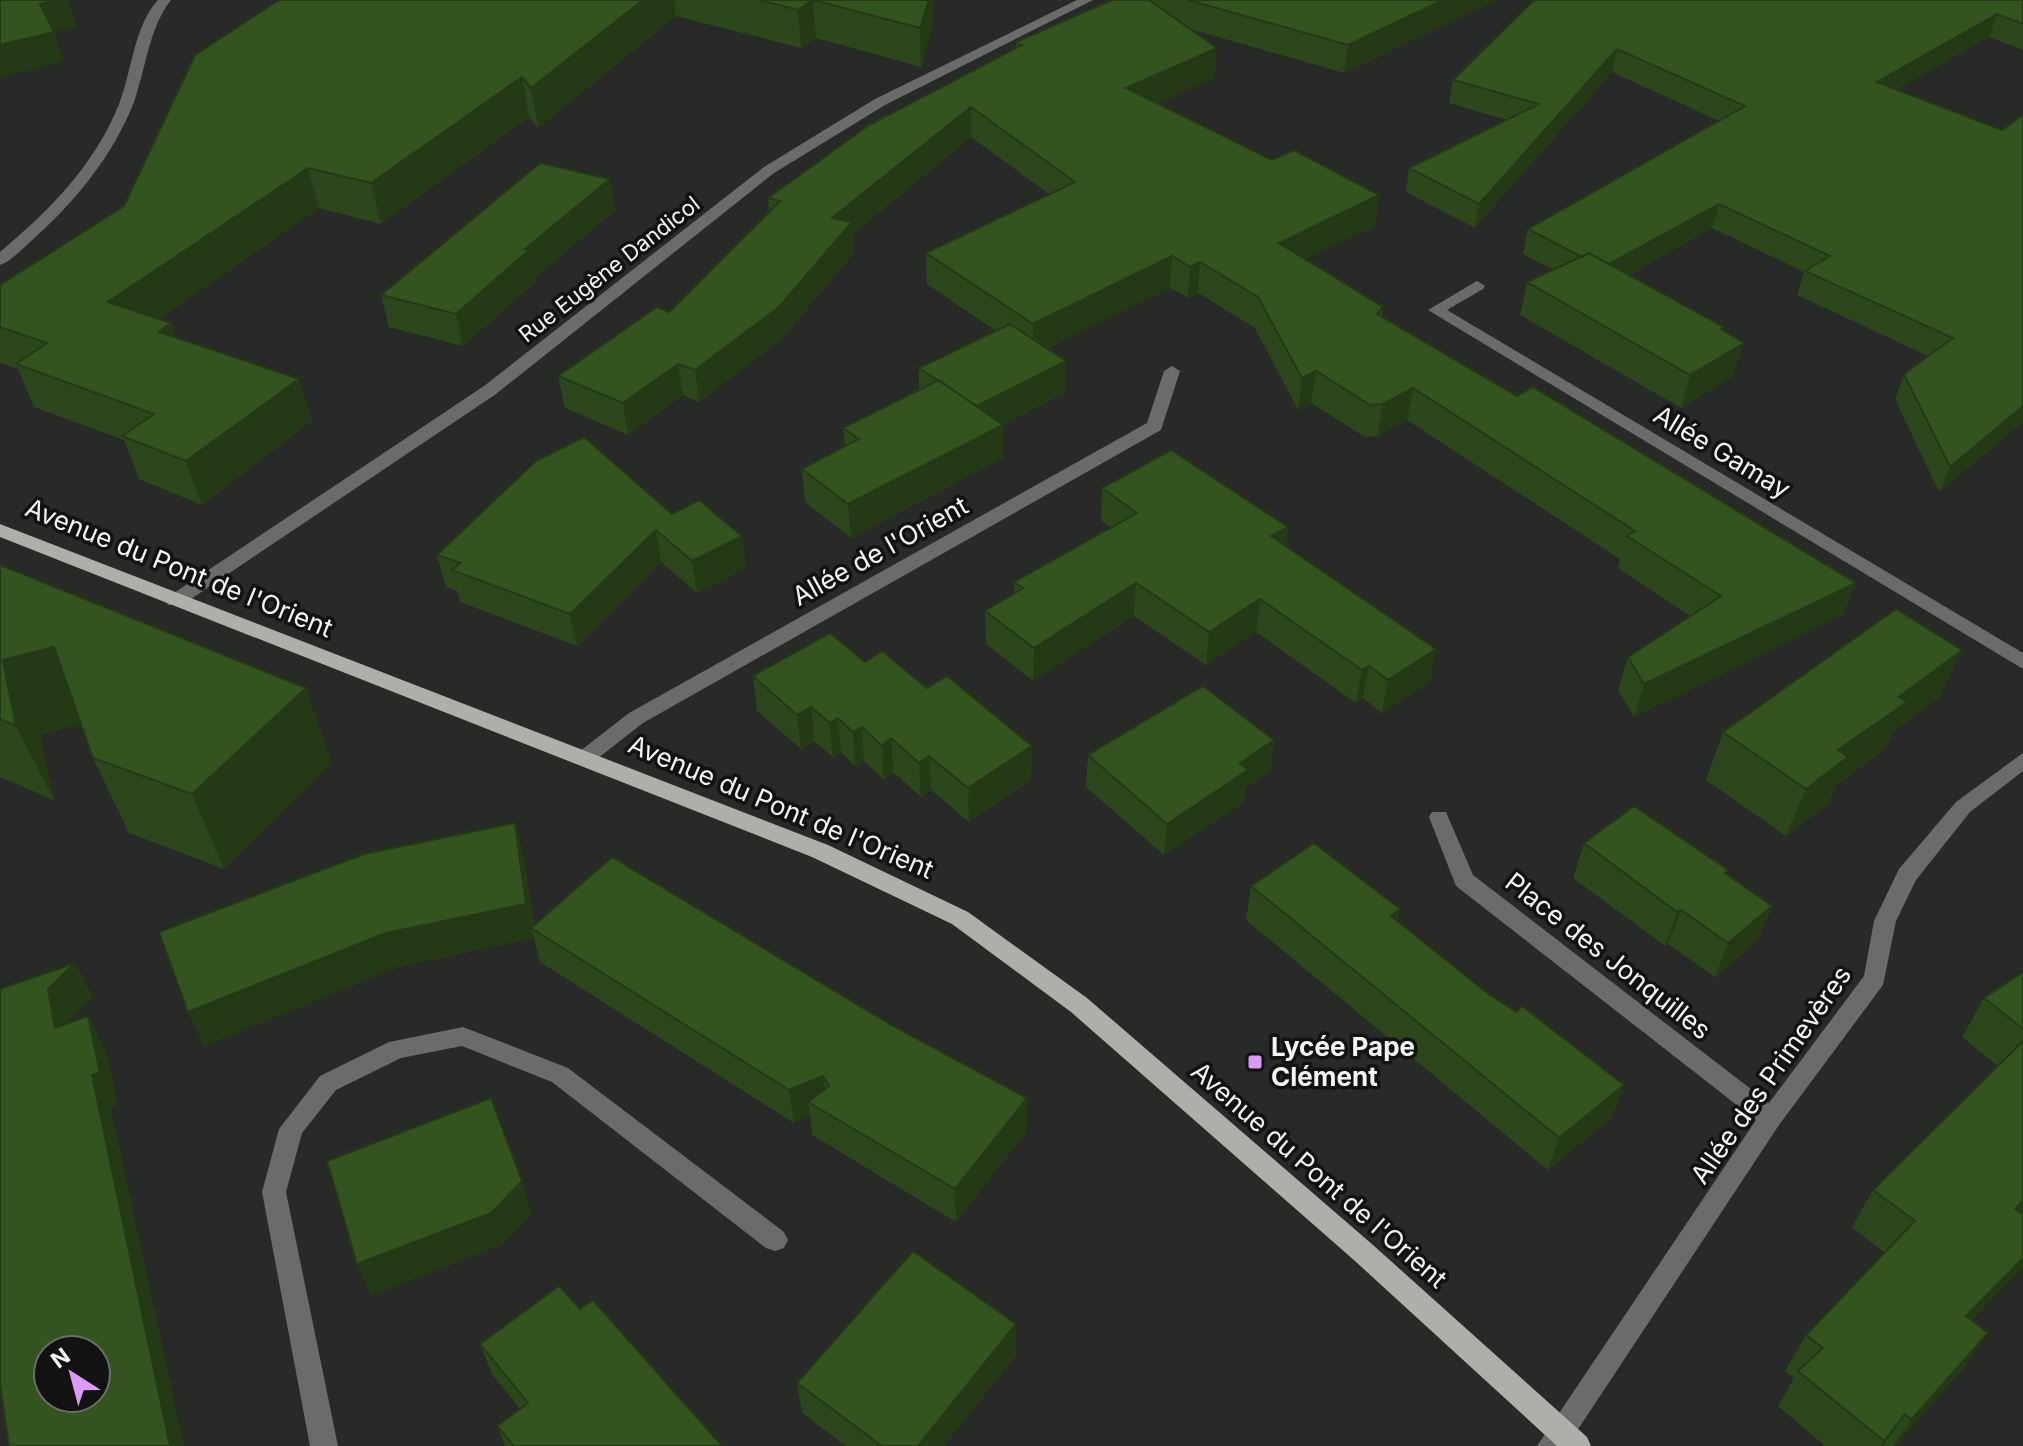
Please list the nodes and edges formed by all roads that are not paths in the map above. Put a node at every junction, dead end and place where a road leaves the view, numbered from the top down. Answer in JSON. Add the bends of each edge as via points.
{"nodes":[{"id":1,"x":165,"y":0,"type":"edge"},
{"id":2,"x":1087,"y":0,"type":"edge"},
{"id":3,"x":0,"y":260,"type":"edge"},
{"id":4,"x":1477,"y":286,"type":"dead end"},
{"id":5,"x":1172,"y":371,"type":"dead end"},
{"id":6,"x":0,"y":530,"type":"edge"},
{"id":7,"x":175,"y":601,"type":"junction"},
{"id":8,"x":2023,"y":662,"type":"edge"},
{"id":9,"x":586,"y":757,"type":"junction"},
{"id":10,"x":2023,"y":760,"type":"edge"},
{"id":11,"x":1439,"y":817,"type":"dead end"},
{"id":12,"x":1771,"y":1118,"type":"junction"},
{"id":13,"x":775,"y":1240,"type":"dead end"},
{"id":14,"x":1562,"y":1441,"type":"edge"},
{"id":15,"x":324,"y":1446,"type":"edge"}],
"edges":[{"from":1,"to":3,"type":"street","via":[[150,26],[122,115],[88,175],[38,229]]},
{"from":2,"to":7,"type":"street","name":"Rue Eugène Dandicol","via":[[880,102],[769,170],[490,390]]},
{"from":4,"to":8,"type":"street","name":"Allée Gamay","via":[[1436,310]]},
{"from":5,"to":9,"type":"street","name":"Allée de l'Orient","via":[[1155,426],[636,718]]},
{"from":6,"to":7,"type":"main road","name":"Avenue du Pont de l'Orient"},
{"from":7,"to":9,"type":"main road","name":"Avenue du Pont de l'Orient"},
{"from":9,"to":14,"type":"main road","name":"Avenue du Pont de l'Orient","via":[[820,851],[960,918],[1079,1005],[1364,1253]]},
{"from":10,"to":12,"type":"street","name":"Allée des Primevères","via":[[1963,807],[1907,875],[1885,921],[1875,979]]},
{"from":11,"to":12,"type":"street","name":"Place des Jonquilles","via":[[1464,880]]},
{"from":12,"to":14,"type":"street","name":"Allée des Primevères"},
{"from":13,"to":15,"type":"street","via":[[560,1075],[463,1036],[397,1049],[328,1083],[291,1129],[274,1192]]}]}
